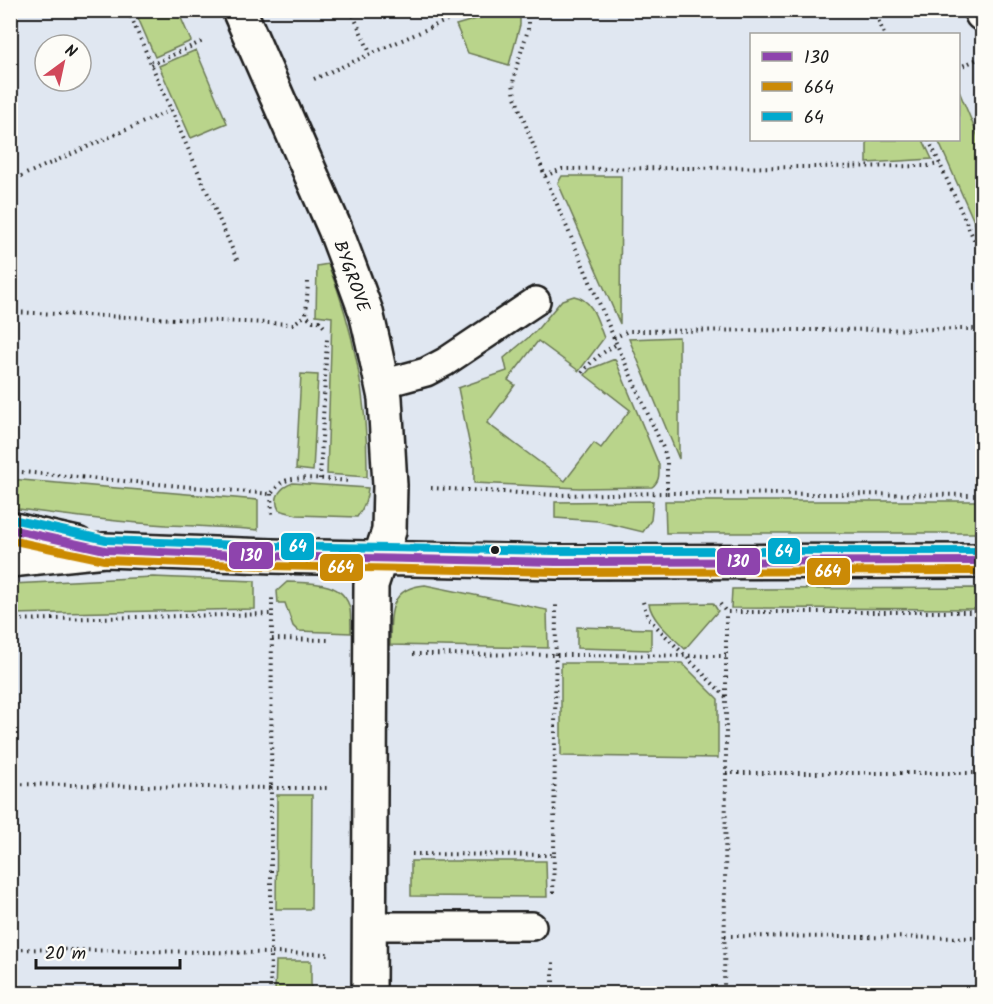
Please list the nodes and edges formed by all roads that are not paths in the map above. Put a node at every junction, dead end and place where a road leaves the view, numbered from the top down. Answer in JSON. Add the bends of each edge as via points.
{"nodes":[{"id":1,"x":242,"y":16,"type":"edge"},
{"id":2,"x":536,"y":301,"type":"dead end"},
{"id":3,"x":382,"y":384,"type":"junction"},
{"id":4,"x":10,"y":529,"type":"edge"},
{"id":5,"x":105,"y":550,"type":"junction"},
{"id":6,"x":381,"y":558,"type":"junction"},
{"id":7,"x":10,"y":560,"type":"edge"},
{"id":8,"x":982,"y":561,"type":"edge"},
{"id":9,"x":532,"y":926,"type":"dead end"},
{"id":10,"x":369,"y":940,"type":"junction"},
{"id":11,"x":369,"y":993,"type":"edge"}],
"edges":[{"from":1,"to":3,"type":"street","name":"BYGROVE","via":[[356,282]]},
{"from":2,"to":3,"type":"lane","via":[[445,362],[426,372]]},
{"from":3,"to":6,"type":"street","name":"BYGROVE","via":[[390,485],[389,531]]},
{"from":4,"to":5,"type":"street"},
{"from":5,"to":6,"type":"street"},
{"from":5,"to":7,"type":"street"},
{"from":6,"to":8,"type":"street","via":[[556,562]]},
{"from":6,"to":10,"type":"street","name":"BYGROVE","via":[[371,585]]},
{"from":9,"to":10,"type":"lane"},
{"from":10,"to":11,"type":"street","name":"BYGROVE"}]}
